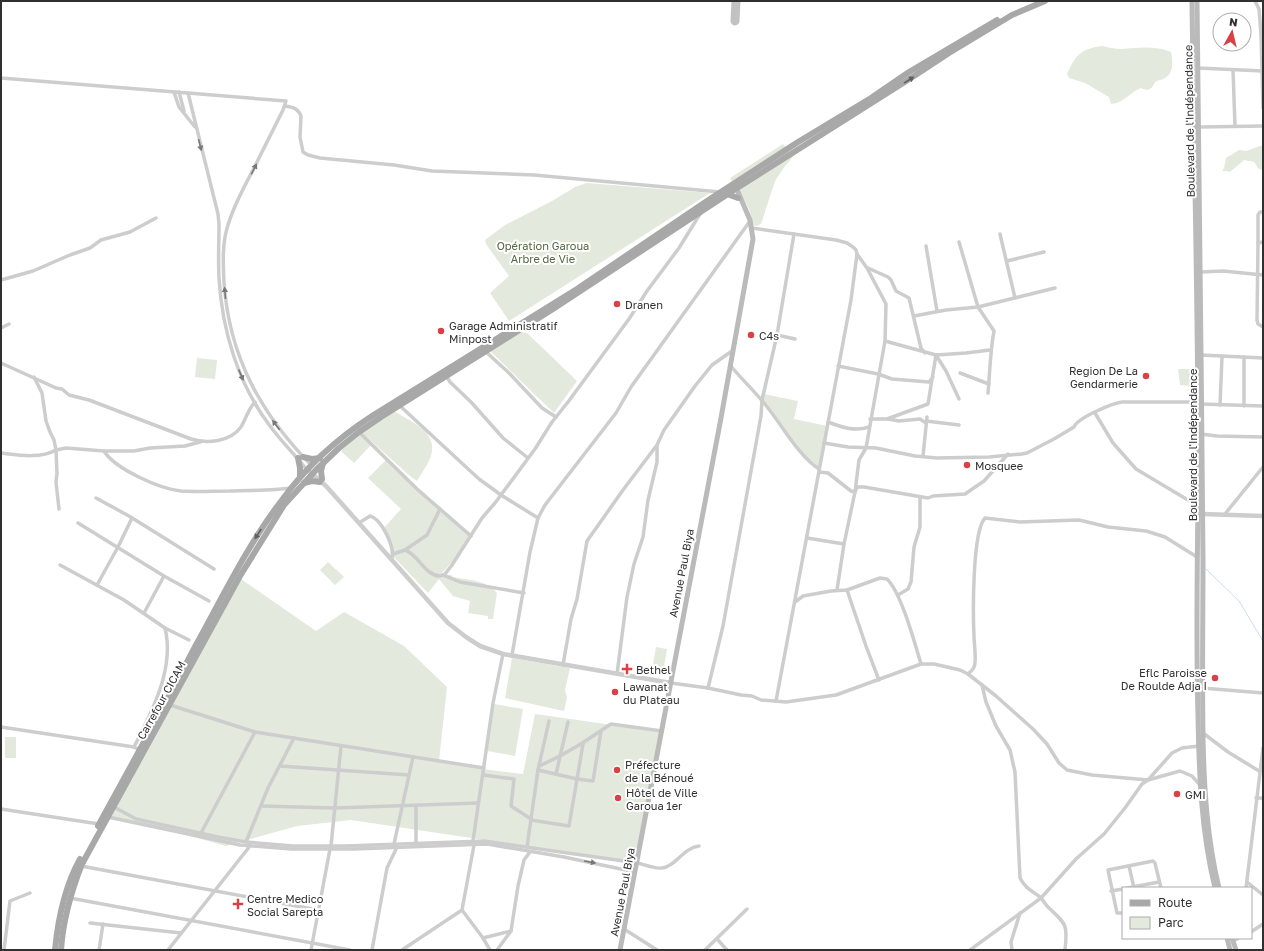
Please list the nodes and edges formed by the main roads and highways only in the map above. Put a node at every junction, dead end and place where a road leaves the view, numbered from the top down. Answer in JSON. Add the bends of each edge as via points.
{"nodes":[{"id":1,"x":1034,"y":1,"type":"edge"},
{"id":2,"x":1045,"y":1,"type":"edge"},
{"id":3,"x":1192,"y":1,"type":"edge"},
{"id":4,"x":1197,"y":1,"type":"edge"},
{"id":5,"x":734,"y":187,"type":"junction"},
{"id":6,"x":727,"y":194,"type":"junction"},
{"id":7,"x":740,"y":200,"type":"junction"},
{"id":8,"x":1199,"y":403,"type":"junction"},
{"id":9,"x":322,"y":460,"type":"junction"},
{"id":10,"x":302,"y":480,"type":"junction"},
{"id":11,"x":1200,"y":514,"type":"junction"},
{"id":12,"x":1215,"y":887,"type":"edge"},
{"id":13,"x":1219,"y":887,"type":"edge"},
{"id":14,"x":1232,"y":939,"type":"edge"},
{"id":15,"x":55,"y":950,"type":"edge"},
{"id":16,"x":61,"y":950,"type":"edge"},
{"id":17,"x":620,"y":950,"type":"edge"},
{"id":18,"x":1230,"y":950,"type":"edge"},
{"id":19,"x":1236,"y":950,"type":"edge"}],
"edges":[{"from":1,"to":5,"type":"main road","via":[[982,28],[909,72],[798,142]]},
{"from":5,"to":2,"type":"main road","one_way":true,"via":[[949,52],[1012,15]]},
{"from":3,"to":8,"type":"main road","name":"Boulevard de l'Indépendance"},
{"from":4,"to":8,"type":"main road","name":"Boulevard de l'Indépendance","via":[[1201,272]]},
{"from":5,"to":6,"type":"main road"},
{"from":5,"to":7,"type":"main road","name":"Avenue Paul Biya"},
{"from":5,"to":9,"type":"main road","via":[[721,192],[577,289],[372,416],[341,439]]},
{"from":6,"to":7,"type":"main road"},
{"from":6,"to":9,"type":"main road","via":[[599,280],[399,405]]},
{"from":7,"to":17,"type":"main road","name":"Avenue Paul Biya","via":[[750,220],[753,239]]},
{"from":8,"to":11,"type":"main road","name":"Boulevard de l'Indépendance"},
{"from":8,"to":11,"type":"main road","name":"Boulevard de l'Indépendance"},
{"from":9,"to":10,"type":"main road","name":"Carrefour CICAM"},
{"from":9,"to":10,"type":"main road","via":[[321,480]]},
{"from":9,"to":10,"type":"main road","via":[[300,457]]},
{"from":10,"to":15,"type":"main road","one_way":true,"via":[[281,500],[257,536],[137,749],[78,862],[57,928]]},
{"from":10,"to":16,"type":"main road","name":"Carrefour CICAM","via":[[240,576],[81,866],[62,931]]},
{"from":11,"to":12,"type":"main road","name":"Boulevard de l'Indépendance","via":[[1197,672],[1200,784],[1203,823]]},
{"from":11,"to":13,"type":"main road","name":"Boulevard de l'Indépendance","via":[[1204,778]]},
{"from":14,"to":18,"type":"main road"},
{"from":14,"to":19,"type":"main road"}]}
